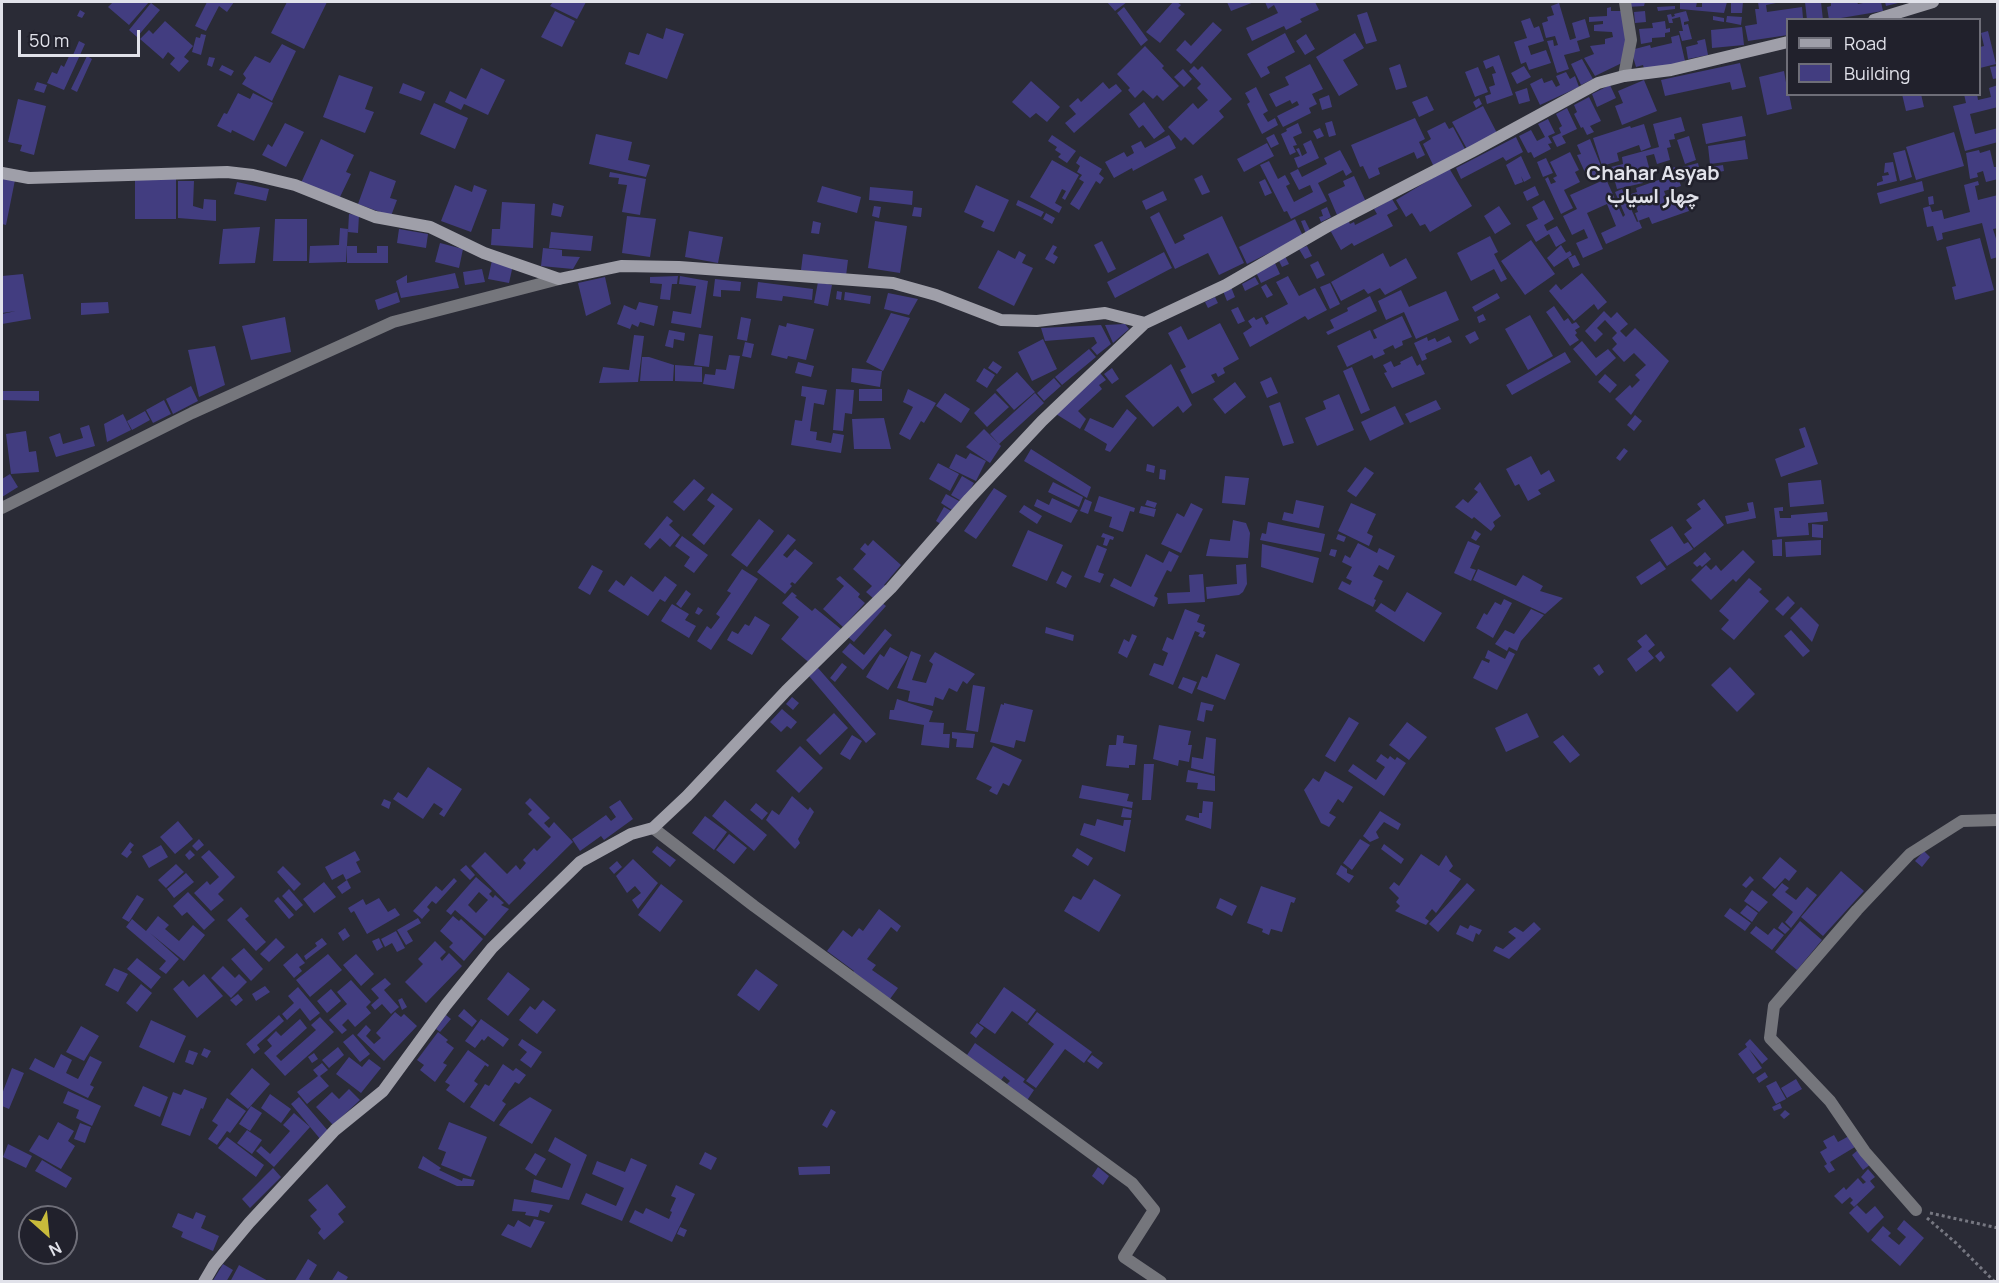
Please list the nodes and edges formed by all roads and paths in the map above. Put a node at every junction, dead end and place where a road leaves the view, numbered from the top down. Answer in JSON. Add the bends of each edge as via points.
{"nodes":[{"id":1,"x":1624,"y":2,"type":"edge"},
{"id":2,"x":1934,"y":2,"type":"edge"},
{"id":3,"x":1881,"y":18,"type":"edge"},
{"id":4,"x":1786,"y":42,"type":"edge"},
{"id":5,"x":1624,"y":76,"type":"junction"},
{"id":6,"x":2,"y":173,"type":"edge"},
{"id":7,"x":559,"y":279,"type":"junction"},
{"id":8,"x":1145,"y":324,"type":"junction"},
{"id":9,"x":2,"y":508,"type":"edge"},
{"id":10,"x":1998,"y":820,"type":"edge"},
{"id":11,"x":653,"y":828,"type":"junction"},
{"id":12,"x":1916,"y":1209,"type":"junction"},
{"id":13,"x":1998,"y":1228,"type":"edge"},
{"id":14,"x":204,"y":1281,"type":"edge"},
{"id":15,"x":1161,"y":1281,"type":"edge"},
{"id":16,"x":1995,"y":1281,"type":"edge"}],
"edges":[{"from":1,"to":5,"type":"street","via":[[1631,40]]},
{"from":2,"to":3,"type":"street"},
{"from":4,"to":5,"type":"street","via":[[1671,70]]},
{"from":5,"to":8,"type":"street","via":[[1598,83],[1328,226],[1226,285]]},
{"from":6,"to":7,"type":"street","via":[[29,178],[227,172],[253,175],[295,185],[375,217],[430,226],[484,253]]},
{"from":7,"to":8,"type":"street","via":[[621,266],[893,283],[1001,320],[1037,321],[1105,314]]},
{"from":7,"to":9,"type":"street","via":[[393,322],[192,413]]},
{"from":8,"to":11,"type":"street","via":[[1042,421],[891,588]]},
{"from":10,"to":12,"type":"street","via":[[1962,821],[1910,854],[1774,1006],[1770,1038],[1830,1101],[1864,1152]]},
{"from":11,"to":14,"type":"street","via":[[631,834],[580,862],[492,948],[384,1091],[335,1130],[249,1223]]},
{"from":11,"to":15,"type":"street","via":[[1132,1183],[1154,1210],[1124,1257]]},
{"from":12,"to":13,"type":"path"},
{"from":12,"to":16,"type":"path"}]}
